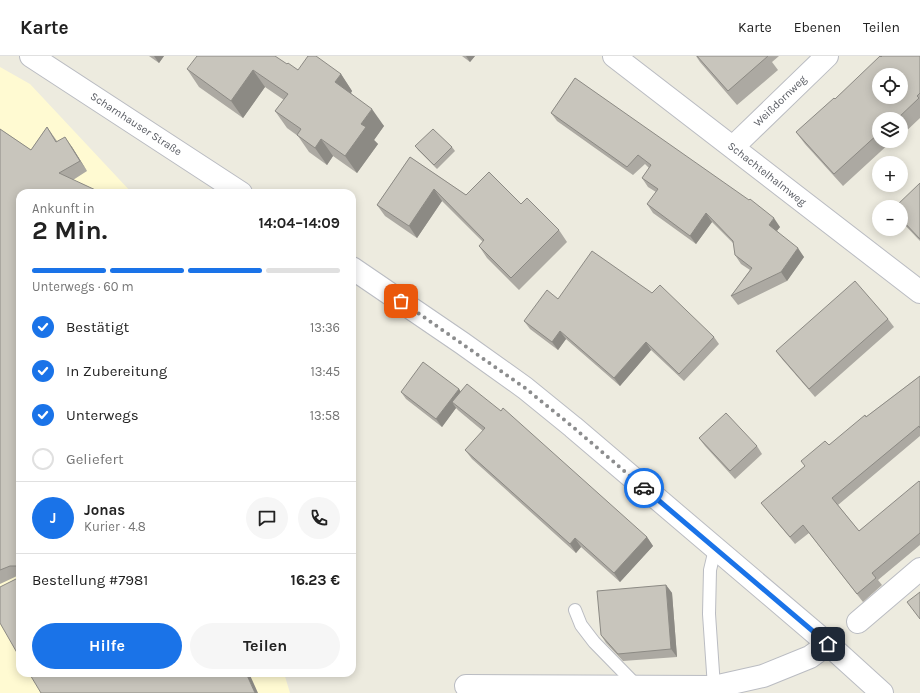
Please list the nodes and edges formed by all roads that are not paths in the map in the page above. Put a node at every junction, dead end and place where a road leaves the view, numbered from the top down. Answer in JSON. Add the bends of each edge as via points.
{"nodes":[{"id":1,"x":31,"y":56,"type":"edge"},
{"id":2,"x":614,"y":56,"type":"edge"},
{"id":3,"x":826,"y":56,"type":"edge"},
{"id":4,"x":732,"y":147,"type":"junction"},
{"id":5,"x":235,"y":189,"type":"edge"},
{"id":6,"x":356,"y":271,"type":"edge"},
{"id":7,"x":920,"y":292,"type":"edge"},
{"id":8,"x":715,"y":549,"type":"junction"},
{"id":9,"x":920,"y":569,"type":"edge"},
{"id":10,"x":575,"y":610,"type":"dead end"},
{"id":11,"x":858,"y":622,"type":"dead end"},
{"id":12,"x":828,"y":644,"type":"junction"},
{"id":13,"x":466,"y":686,"type":"dead end"},
{"id":14,"x":638,"y":687,"type":"junction"},
{"id":15,"x":714,"y":687,"type":"junction"},
{"id":16,"x":882,"y":693,"type":"edge"}],
"edges":[{"from":1,"to":5,"type":"street","name":"Scharnhauser Straße"},
{"from":2,"to":4,"type":"street","name":"Schachtelhalmweg"},
{"from":3,"to":4,"type":"street","name":"Weißdornweg"},
{"from":4,"to":7,"type":"street","name":"Schachtelhalmweg"},
{"from":6,"to":8,"type":"street","via":[[525,388]]},
{"from":8,"to":12,"type":"street"},
{"from":8,"to":15,"type":"lane","via":[[710,570],[709,614]]},
{"from":9,"to":11,"type":"street"},
{"from":10,"to":14,"type":"lane","via":[[581,625],[594,642]]},
{"from":12,"to":15,"type":"street","via":[[810,657],[763,676]]},
{"from":12,"to":16,"type":"street"},
{"from":13,"to":14,"type":"street"},
{"from":14,"to":15,"type":"street"}]}
